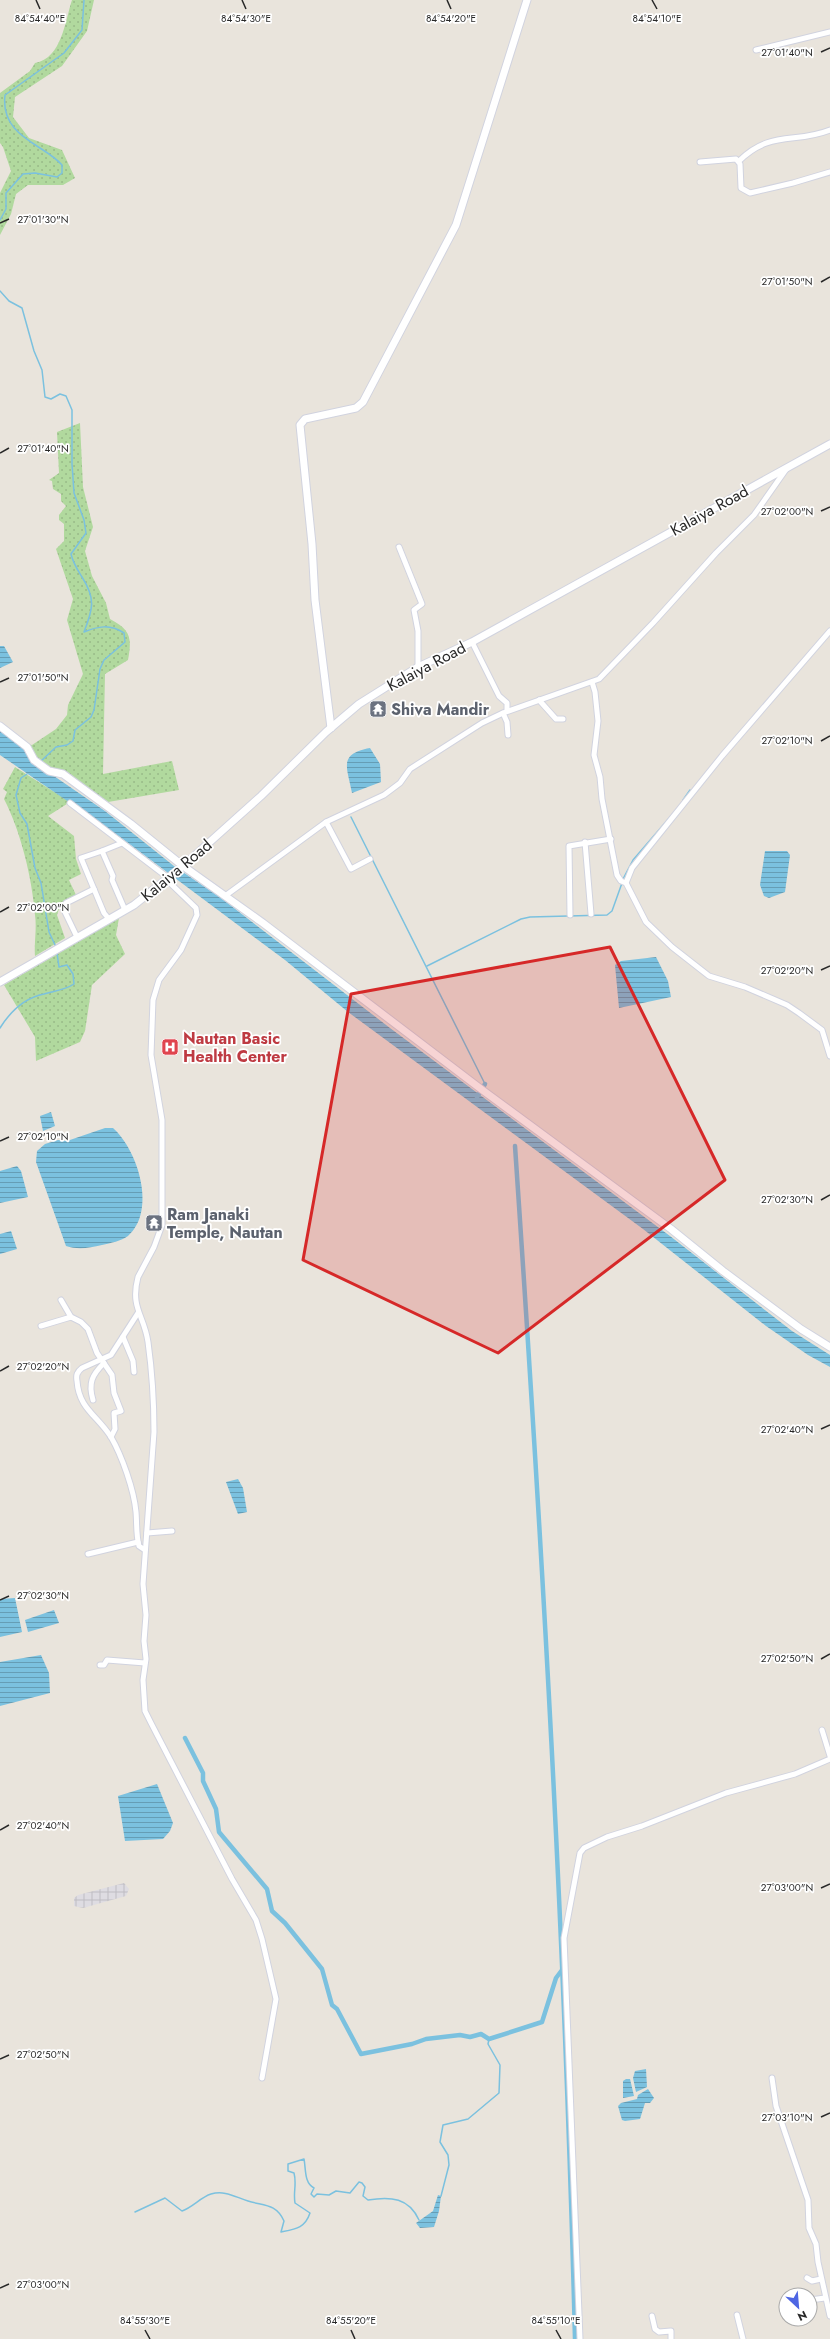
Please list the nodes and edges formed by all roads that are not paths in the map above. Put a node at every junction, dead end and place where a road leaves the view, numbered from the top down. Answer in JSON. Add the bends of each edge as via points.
{"nodes":[{"id":1,"x":527,"y":0,"type":"edge"},
{"id":2,"x":830,"y":32,"type":"edge"},
{"id":3,"x":756,"y":50,"type":"dead end"},
{"id":4,"x":830,"y":130,"type":"edge"},
{"id":5,"x":739,"y":161,"type":"junction"},
{"id":6,"x":700,"y":162,"type":"dead end"},
{"id":7,"x":830,"y":172,"type":"edge"},
{"id":8,"x":830,"y":444,"type":"edge"},
{"id":9,"x":787,"y":468,"type":"junction"},
{"id":10,"x":399,"y":546,"type":"dead end"},
{"id":11,"x":830,"y":631,"type":"edge"},
{"id":12,"x":472,"y":642,"type":"junction"},
{"id":13,"x":418,"y":667,"type":"junction"},
{"id":14,"x":592,"y":682,"type":"junction"},
{"id":15,"x":539,"y":700,"type":"junction"},
{"id":16,"x":505,"y":712,"type":"junction"},
{"id":17,"x":563,"y":720,"type":"dead end"},
{"id":18,"x":0,"y":726,"type":"edge"},
{"id":19,"x":331,"y":728,"type":"junction"},
{"id":20,"x":508,"y":735,"type":"dead end"},
{"id":21,"x":70,"y":803,"type":"dead end"},
{"id":22,"x":326,"y":822,"type":"junction"},
{"id":23,"x":611,"y":839,"type":"junction"},
{"id":24,"x":585,"y":842,"type":"junction"},
{"id":25,"x":122,"y":843,"type":"junction"},
{"id":26,"x":102,"y":850,"type":"junction"},
{"id":27,"x":370,"y":859,"type":"dead end"},
{"id":28,"x":181,"y":867,"type":"junction"},
{"id":29,"x":167,"y":877,"type":"junction"},
{"id":30,"x":623,"y":882,"type":"junction"},
{"id":31,"x":94,"y":889,"type":"junction"},
{"id":32,"x":226,"y":896,"type":"junction"},
{"id":33,"x":125,"y":910,"type":"junction"},
{"id":34,"x":591,"y":914,"type":"dead end"},
{"id":35,"x":570,"y":915,"type":"dead end"},
{"id":36,"x":109,"y":919,"type":"junction"},
{"id":37,"x":78,"y":937,"type":"junction"},
{"id":38,"x":0,"y":982,"type":"edge"},
{"id":39,"x":828,"y":1036,"type":"edge"},
{"id":40,"x":830,"y":1056,"type":"edge"},
{"id":41,"x":62,"y":1300,"type":"dead end"},
{"id":42,"x":138,"y":1313,"type":"junction"},
{"id":43,"x":71,"y":1317,"type":"junction"},
{"id":44,"x":41,"y":1326,"type":"dead end"},
{"id":45,"x":123,"y":1337,"type":"junction"},
{"id":46,"x":830,"y":1348,"type":"edge"},
{"id":47,"x":103,"y":1361,"type":"junction"},
{"id":48,"x":134,"y":1372,"type":"dead end"},
{"id":49,"x":93,"y":1400,"type":"dead end"},
{"id":50,"x":111,"y":1437,"type":"junction"},
{"id":51,"x":172,"y":1532,"type":"dead end"},
{"id":52,"x":147,"y":1533,"type":"junction"},
{"id":53,"x":138,"y":1542,"type":"junction"},
{"id":54,"x":145,"y":1550,"type":"junction"},
{"id":55,"x":88,"y":1554,"type":"dead end"},
{"id":56,"x":145,"y":1663,"type":"junction"},
{"id":57,"x":100,"y":1665,"type":"dead end"},
{"id":58,"x":822,"y":1730,"type":"dead end"},
{"id":59,"x":830,"y":1756,"type":"edge"},
{"id":60,"x":830,"y":1759,"type":"edge"},
{"id":61,"x":262,"y":2078,"type":"dead end"},
{"id":62,"x":772,"y":2078,"type":"dead end"},
{"id":63,"x":806,"y":2278,"type":"dead end"},
{"id":64,"x":821,"y":2279,"type":"junction"},
{"id":65,"x":825,"y":2298,"type":"junction"},
{"id":66,"x":818,"y":2299,"type":"edge"},
{"id":67,"x":737,"y":2315,"type":"dead end"},
{"id":68,"x":652,"y":2316,"type":"dead end"},
{"id":69,"x":830,"y":2316,"type":"edge"},
{"id":70,"x":580,"y":2339,"type":"edge"},
{"id":71,"x":670,"y":2339,"type":"edge"},
{"id":72,"x":742,"y":2339,"type":"edge"}],
"edges":[{"from":1,"to":19,"type":"main road","via":[[456,225],[363,402],[356,408],[305,419],[300,425],[315,600]]},
{"from":2,"to":3,"type":"street"},
{"from":4,"to":5,"type":"street","via":[[770,140],[751,148]]},
{"from":5,"to":6,"type":"street","via":[[720,159]]},
{"from":5,"to":7,"type":"street","via":[[741,188],[750,193]]},
{"from":8,"to":9,"type":"main road","name":"Kalaiya Road"},
{"from":9,"to":12,"type":"main road","name":"Kalaiya Road"},
{"from":9,"to":14,"type":"street","via":[[754,515],[615,664]]},
{"from":10,"to":13,"type":"street","via":[[422,604],[414,610],[418,631]]},
{"from":11,"to":30,"type":"street","via":[[717,762]]},
{"from":12,"to":13,"type":"main road","name":"Kalaiya Road"},
{"from":12,"to":16,"type":"street","via":[[499,696],[507,703]]},
{"from":13,"to":19,"type":"main road","name":"Kalaiya Road","via":[[359,704]]},
{"from":14,"to":15,"type":"street"},
{"from":14,"to":23,"type":"street","via":[[598,721],[594,755]]},
{"from":15,"to":16,"type":"street"},
{"from":15,"to":17,"type":"street","via":[[556,719]]},
{"from":16,"to":20,"type":"street"},
{"from":16,"to":22,"type":"street","via":[[467,732],[410,768],[400,783],[384,795]]},
{"from":18,"to":28,"type":"main road","via":[[27,747],[34,760],[49,771],[63,774],[131,824]]},
{"from":19,"to":28,"type":"main road","name":"Kalaiya Road","via":[[261,796]]},
{"from":21,"to":25,"type":"street"},
{"from":22,"to":27,"type":"street","via":[[351,869]]},
{"from":22,"to":32,"type":"street"},
{"from":23,"to":24,"type":"street"},
{"from":23,"to":30,"type":"street","via":[[617,875]]},
{"from":24,"to":34,"type":"street"},
{"from":24,"to":35,"type":"street","via":[[569,846]]},
{"from":25,"to":26,"type":"street"},
{"from":25,"to":29,"type":"street"},
{"from":26,"to":31,"type":"street","via":[[81,858]]},
{"from":26,"to":33,"type":"street"},
{"from":28,"to":29,"type":"main road","name":"Kalaiya Road"},
{"from":28,"to":32,"type":"main road"},
{"from":29,"to":33,"type":"main road","name":"Kalaiya Road"},
{"from":29,"to":42,"type":"street","via":[[196,908],[197,916],[181,950],[159,980],[154,1000],[151,1055],[162,1120],[162,1225],[138,1277],[135,1302]]},
{"from":30,"to":39,"type":"street","via":[[646,922],[698,969],[709,976],[746,987],[787,1005]]},
{"from":31,"to":36,"type":"street"},
{"from":31,"to":37,"type":"street","via":[[66,903],[63,908]]},
{"from":32,"to":46,"type":"main road","via":[[759,1298]]},
{"from":33,"to":36,"type":"main road","name":"Kalaiya Road"},
{"from":36,"to":37,"type":"main road","name":"Kalaiya Road"},
{"from":37,"to":38,"type":"main road","name":"Kalaiya Road"},
{"from":39,"to":40,"type":"street"},
{"from":41,"to":43,"type":"street"},
{"from":42,"to":45,"type":"street"},
{"from":42,"to":52,"type":"street","via":[[148,1342],[154,1408]]},
{"from":43,"to":44,"type":"street"},
{"from":43,"to":47,"type":"street","via":[[88,1329],[93,1346]]},
{"from":45,"to":47,"type":"street","via":[[111,1355]]},
{"from":45,"to":48,"type":"street"},
{"from":47,"to":49,"type":"street","via":[[91,1380]]},
{"from":47,"to":50,"type":"street","via":[[112,1375],[114,1393],[121,1412],[114,1413],[115,1429]]},
{"from":47,"to":50,"type":"street","via":[[78,1371],[78,1395]]},
{"from":50,"to":53,"type":"street","via":[[133,1495]]},
{"from":51,"to":52,"type":"street"},
{"from":52,"to":54,"type":"street"},
{"from":53,"to":54,"type":"street","via":[[138,1546]]},
{"from":53,"to":55,"type":"street"},
{"from":54,"to":56,"type":"street"},
{"from":56,"to":57,"type":"street","via":[[107,1660],[104,1665]]},
{"from":56,"to":61,"type":"street","via":[[143,1680],[146,1711],[232,1879],[256,1920],[262,1939],[276,1999]]},
{"from":58,"to":59,"type":"street"},
{"from":60,"to":70,"type":"street","via":[[795,1774],[726,1793],[607,1837],[584,1848],[580,1853],[564,1938]]},
{"from":62,"to":64,"type":"street","via":[[776,2106],[808,2200],[809,2228],[816,2244]]},
{"from":63,"to":64,"type":"street","via":[[812,2281]]},
{"from":64,"to":65,"type":"street"},
{"from":65,"to":66,"type":"street"},
{"from":65,"to":69,"type":"street"},
{"from":67,"to":72,"type":"street"},
{"from":68,"to":71,"type":"street","via":[[655,2329],[659,2332],[671,2331]]}]}
